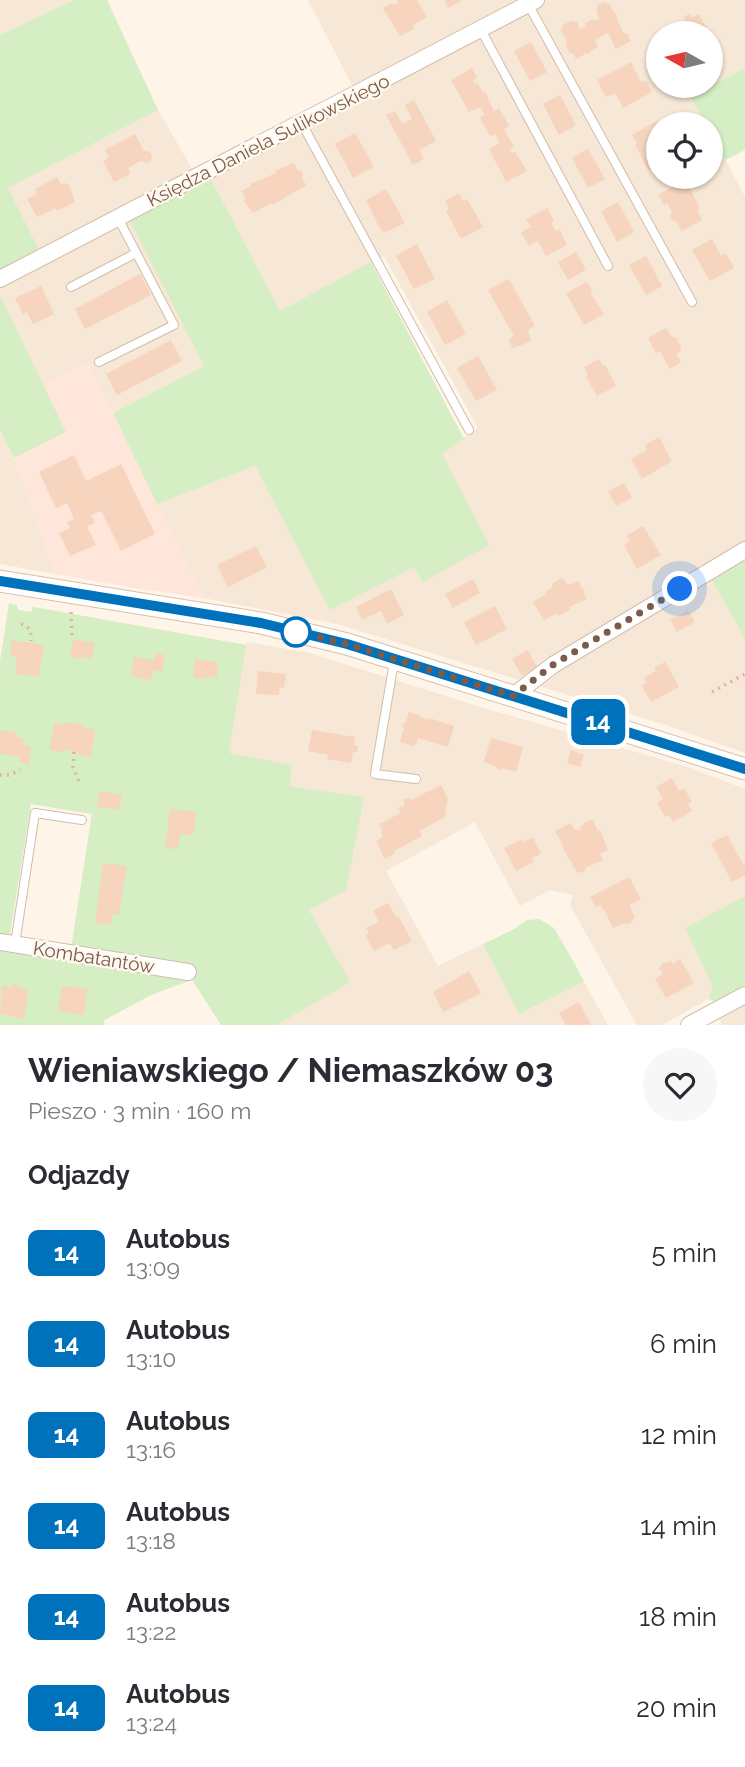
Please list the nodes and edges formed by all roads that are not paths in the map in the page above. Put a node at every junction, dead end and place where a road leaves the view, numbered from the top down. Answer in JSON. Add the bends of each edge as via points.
{"nodes":[{"id":1,"x":532,"y":2,"type":"edge"},
{"id":2,"x":481,"y":30,"type":"junction"},
{"id":3,"x":301,"y":122,"type":"junction"},
{"id":4,"x":118,"y":218,"type":"junction"},
{"id":5,"x":136,"y":253,"type":"junction"},
{"id":6,"x":607,"y":266,"type":"dead end"},
{"id":7,"x":0,"y":279,"type":"edge"},
{"id":8,"x":71,"y":287,"type":"dead end"},
{"id":9,"x":692,"y":302,"type":"dead end"},
{"id":10,"x":99,"y":362,"type":"dead end"},
{"id":11,"x":469,"y":430,"type":"dead end"},
{"id":12,"x":745,"y":550,"type":"edge"},
{"id":13,"x":0,"y":581,"type":"edge"},
{"id":14,"x":395,"y":659,"type":"junction"},
{"id":15,"x":513,"y":696,"type":"junction"},
{"id":16,"x":745,"y":769,"type":"edge"},
{"id":17,"x":416,"y":779,"type":"dead end"},
{"id":18,"x":82,"y":820,"type":"dead end"},
{"id":19,"x":7,"y":943,"type":"edge"},
{"id":20,"x":188,"y":972,"type":"dead end"},
{"id":21,"x":745,"y":995,"type":"edge"},
{"id":22,"x":689,"y":1025,"type":"edge"}],
"edges":[{"from":1,"to":2,"type":"street","name":"Księdza Daniela Sulikowskiego"},
{"from":1,"to":9,"type":"lane"},
{"from":2,"to":3,"type":"street","name":"Księdza Daniela Sulikowskiego"},
{"from":2,"to":6,"type":"lane"},
{"from":3,"to":4,"type":"street","name":"Księdza Daniela Sulikowskiego"},
{"from":3,"to":11,"type":"lane"},
{"from":4,"to":5,"type":"lane"},
{"from":4,"to":7,"type":"street","name":"Księdza Daniela Sulikowskiego"},
{"from":5,"to":8,"type":"lane"},
{"from":5,"to":10,"type":"lane","via":[[174,325]]},
{"from":12,"to":15,"type":"street","via":[[554,664]]},
{"from":13,"to":14,"type":"street","via":[[261,623]]},
{"from":14,"to":15,"type":"street"},
{"from":14,"to":17,"type":"lane","via":[[375,774]]},
{"from":15,"to":16,"type":"street"},
{"from":18,"to":19,"type":"lane","via":[[35,813]]},
{"from":19,"to":20,"type":"street","name":"Kombatantów"},
{"from":21,"to":22,"type":"street"}]}
